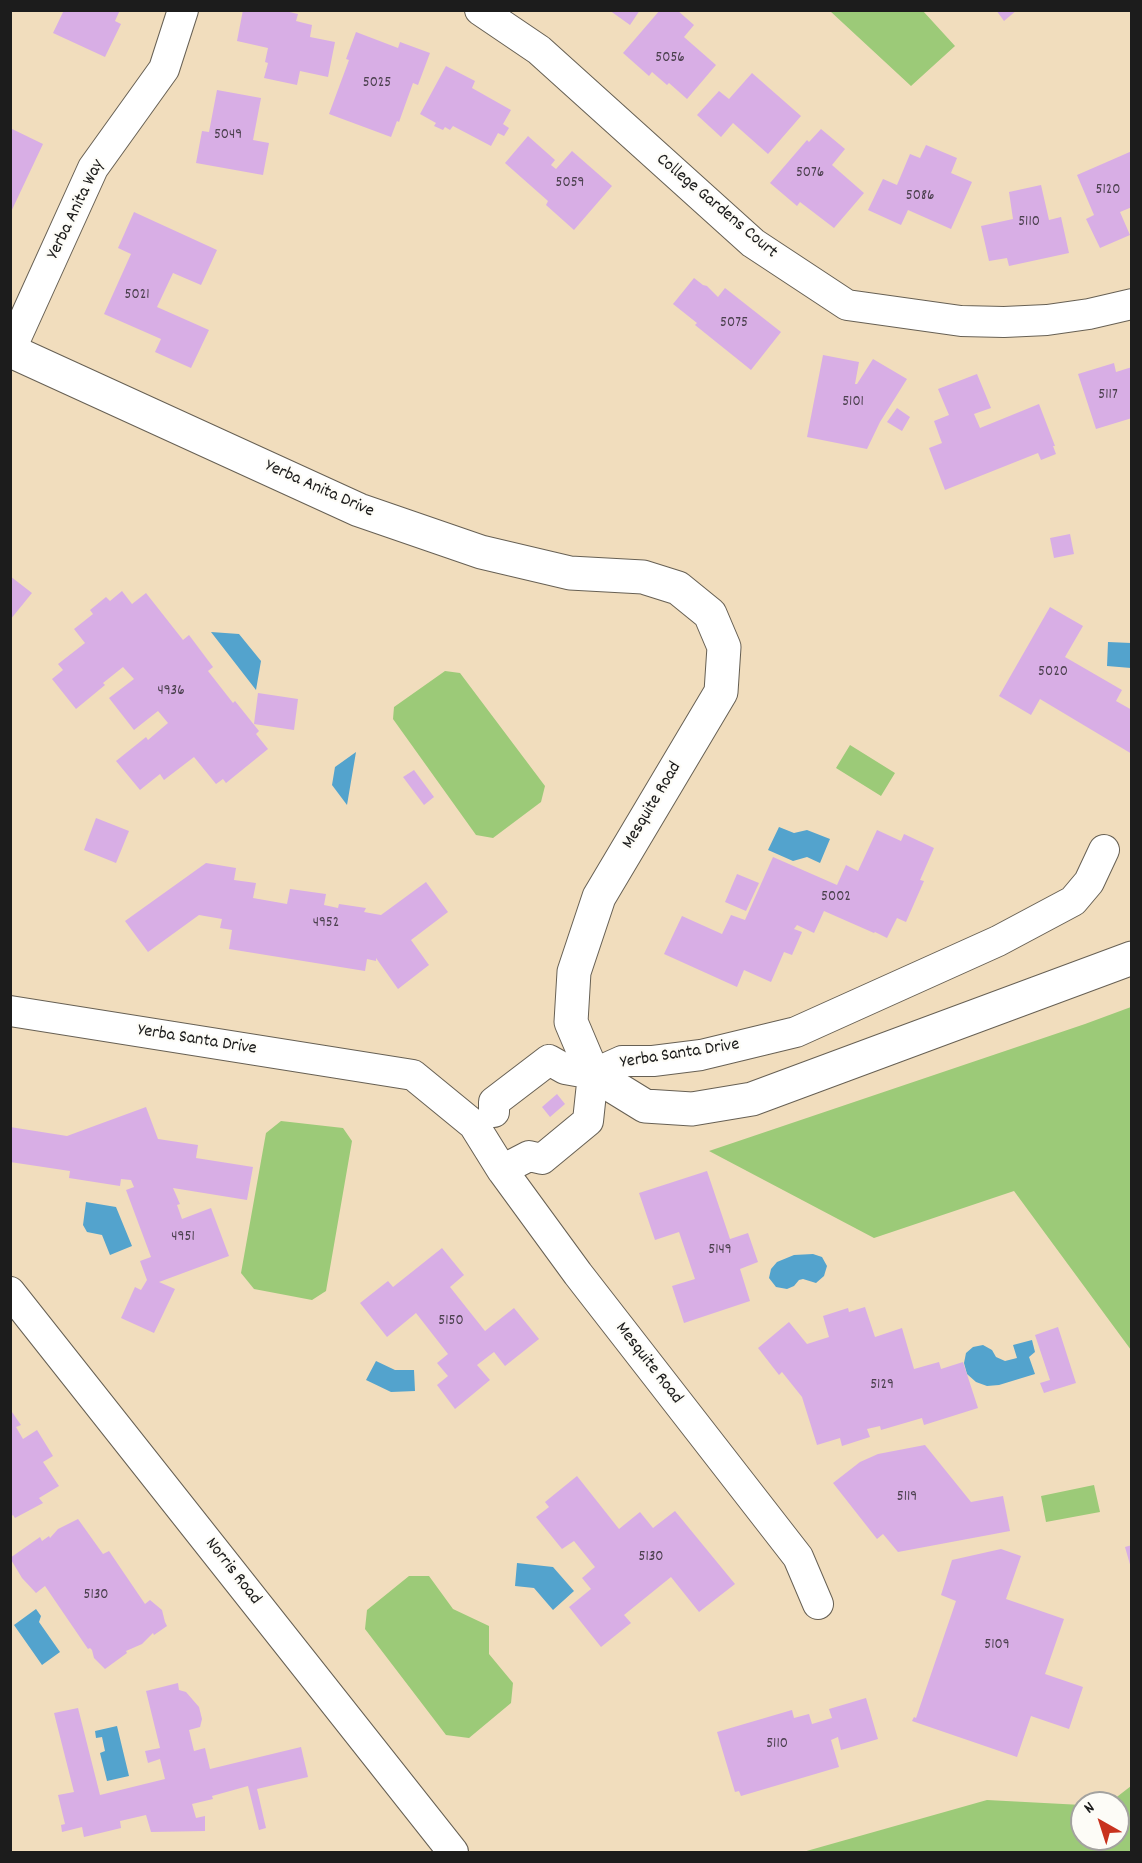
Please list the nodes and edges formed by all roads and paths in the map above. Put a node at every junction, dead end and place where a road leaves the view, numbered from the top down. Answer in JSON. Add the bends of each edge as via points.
{"nodes":[{"id":1,"x":183,"y":10,"type":"edge"},
{"id":2,"x":480,"y":10,"type":"edge"},
{"id":3,"x":1131,"y":304,"type":"edge"},
{"id":4,"x":11,"y":351,"type":"edge"},
{"id":5,"x":643,"y":577,"type":"joint"},
{"id":6,"x":1104,"y":850,"type":"dead end"},
{"id":7,"x":1131,"y":958,"type":"edge"},
{"id":8,"x":10,"y":1011,"type":"edge"},
{"id":9,"x":582,"y":1080,"type":"junction"},
{"id":10,"x":484,"y":1118,"type":"junction"},
{"id":11,"x":502,"y":1170,"type":"junction"},
{"id":12,"x":10,"y":1292,"type":"edge"},
{"id":13,"x":818,"y":1604,"type":"dead end"},
{"id":14,"x":453,"y":1852,"type":"edge"}],
"edges":[{"from":1,"to":4,"type":"street","name":"Yerba Anita Way","via":[[164,69],[93,168]]},
{"from":2,"to":3,"type":"street","name":"College Gardens Court","via":[[539,50],[753,243],[847,305],[961,321],[1004,322],[1057,319]]},
{"from":4,"to":5,"type":"street","name":"Yerba Anita Drive","via":[[359,510],[481,552],[570,573]]},
{"from":5,"to":9,"type":"street","name":"Mesquite Road","via":[[678,588],[710,614],[724,647],[721,692],[599,897],[574,972],[571,1022]]},
{"from":6,"to":9,"type":"street","name":"Yerba Santa Drive","via":[[1089,882],[1073,901],[998,940],[796,1032],[702,1054],[622,1061]]},
{"from":7,"to":9,"type":"street","name":"Yerba Santa Drive","via":[[752,1099],[692,1109],[645,1106]]},
{"from":8,"to":10,"type":"street","name":"Yerba Santa Drive","via":[[413,1075]]},
{"from":9,"to":10,"type":"street","via":[[549,1060],[494,1102]]},
{"from":9,"to":11,"type":"street","via":[[530,1145],[529,1156]]},
{"from":10,"to":11,"type":"street","name":"Mesquite Road"},
{"from":11,"to":13,"type":"street","name":"Mesquite Road","via":[[798,1557]]},
{"from":12,"to":14,"type":"street","name":"Norris Road"}]}
